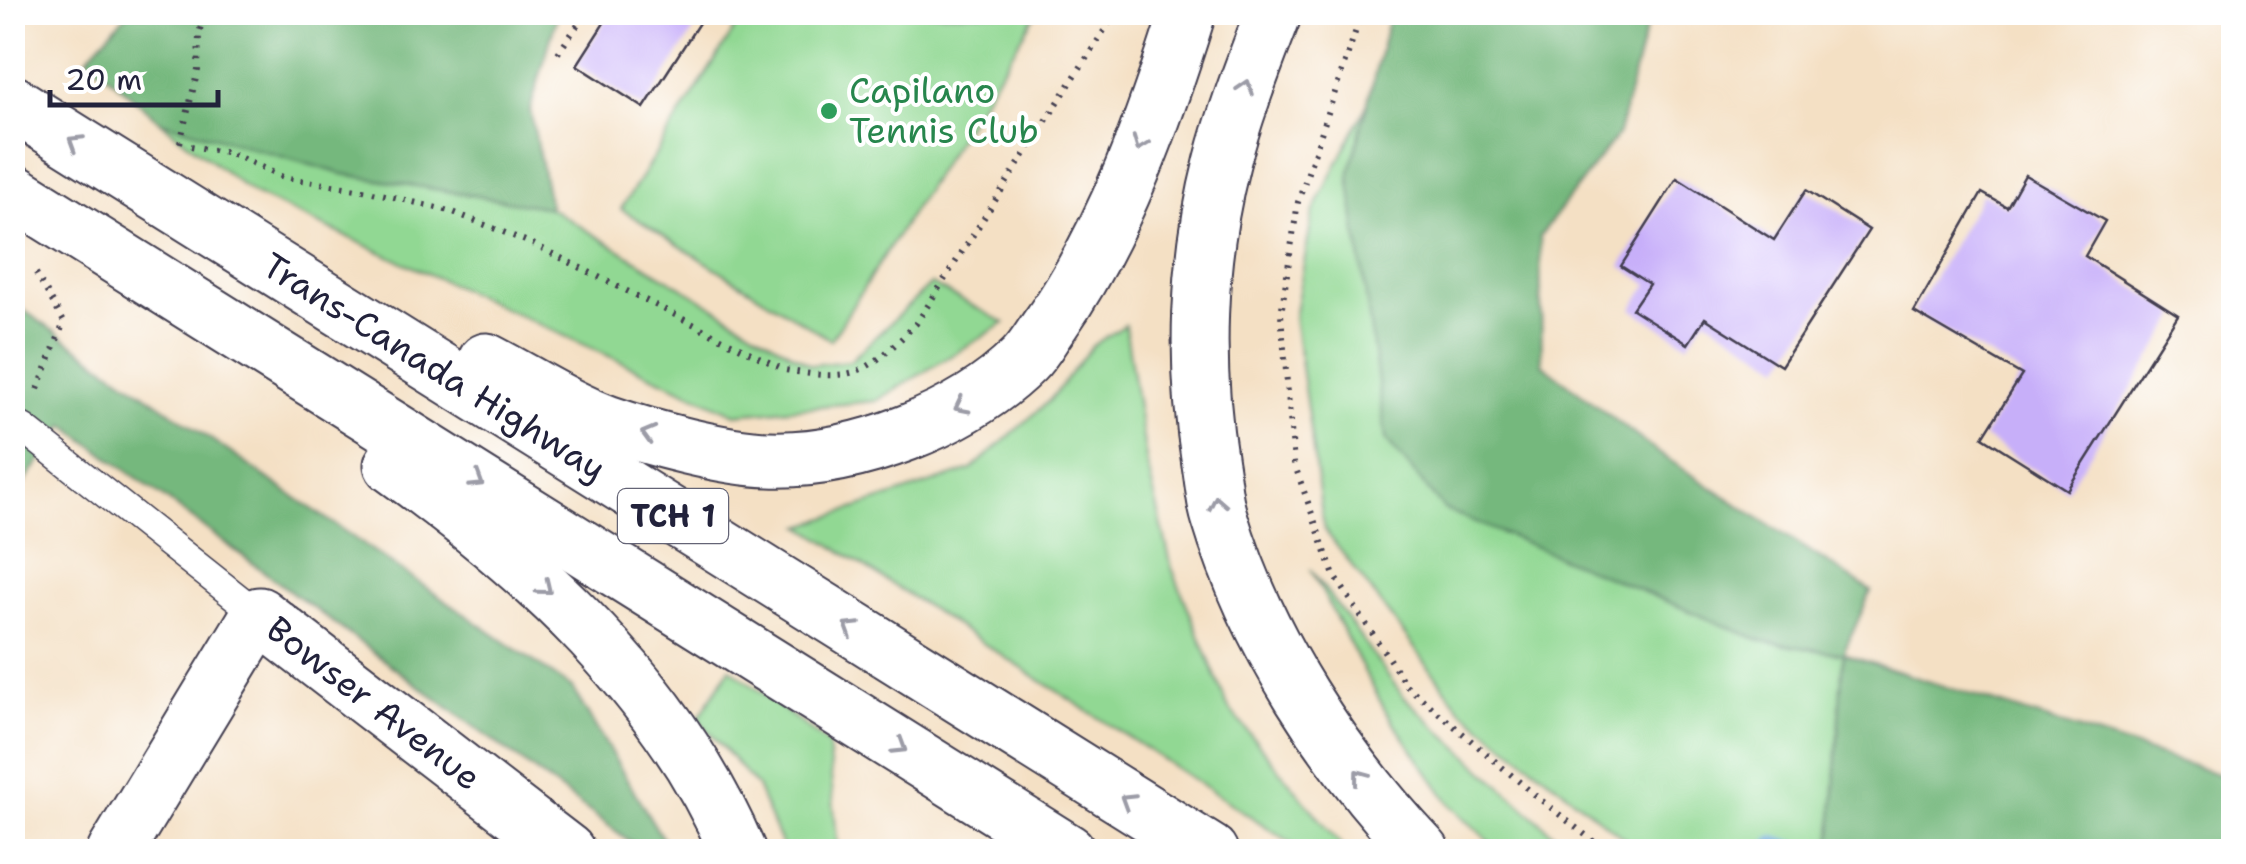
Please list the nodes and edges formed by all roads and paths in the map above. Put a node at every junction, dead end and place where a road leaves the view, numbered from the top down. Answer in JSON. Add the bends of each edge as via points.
{"nodes":[{"id":1,"x":205,"y":12,"type":"edge"},
{"id":2,"x":586,"y":12,"type":"edge"},
{"id":3,"x":1116,"y":12,"type":"edge"},
{"id":4,"x":1188,"y":12,"type":"edge"},
{"id":5,"x":1274,"y":12,"type":"edge"},
{"id":6,"x":1362,"y":12,"type":"edge"},
{"id":7,"x":558,"y":53,"type":"dead end"},
{"id":8,"x":12,"y":104,"type":"edge"},
{"id":9,"x":180,"y":144,"type":"junction"},
{"id":10,"x":150,"y":160,"type":"junction"},
{"id":11,"x":12,"y":191,"type":"edge"},
{"id":12,"x":97,"y":244,"type":"junction"},
{"id":13,"x":24,"y":267,"type":"dead end"},
{"id":14,"x":23,"y":428,"type":"joint"},
{"id":15,"x":259,"y":615,"type":"junction"},
{"id":16,"x":115,"y":852,"type":"edge"},
{"id":17,"x":568,"y":852,"type":"edge"},
{"id":18,"x":738,"y":852,"type":"edge"},
{"id":19,"x":1068,"y":852,"type":"edge"},
{"id":20,"x":1210,"y":852,"type":"edge"},
{"id":21,"x":1422,"y":852,"type":"edge"},
{"id":22,"x":1607,"y":852,"type":"edge"}],
"edges":[{"from":1,"to":9,"type":"path"},
{"from":2,"to":7,"type":"path"},
{"from":3,"to":9,"type":"path","via":[[916,324],[856,372],[826,377],[785,370],[534,244],[452,212],[283,178],[230,153]]},
{"from":4,"to":10,"type":"main road","one_way":true,"via":[[1104,231],[1026,358],[979,397],[914,430],[845,452],[769,459],[605,422]]},
{"from":21,"to":5,"type":"main road","one_way":true,"via":[[1341,752],[1292,678],[1249,595],[1219,515],[1204,426],[1199,331],[1206,247],[1222,163]]},
{"from":6,"to":22,"type":"path","via":[[1298,202],[1280,314],[1294,464],[1332,573],[1406,684]]},
{"from":10,"to":8,"type":"main road","name":"Trans-Canada Highway","number":"TCH 1","one_way":true},
{"from":9,"to":10,"type":"path"},
{"from":20,"to":10,"type":"main road","name":"Trans-Canada Highway","number":"TCH 1","one_way":true},
{"from":11,"to":12,"type":"main road","number":"TCH 1"},
{"from":12,"to":18,"type":"main road","one_way":true,"via":[[409,477],[566,604],[683,747]]},
{"from":12,"to":19,"type":"main road","number":"TCH 1","one_way":true},
{"from":13,"to":14,"type":"path","via":[[35,272],[64,322]]},
{"from":14,"to":15,"type":"lane"},
{"from":15,"to":16,"type":"main road","name":"Bowser Avenue"},
{"from":15,"to":17,"type":"main road","name":"Bowser Avenue"}]}
